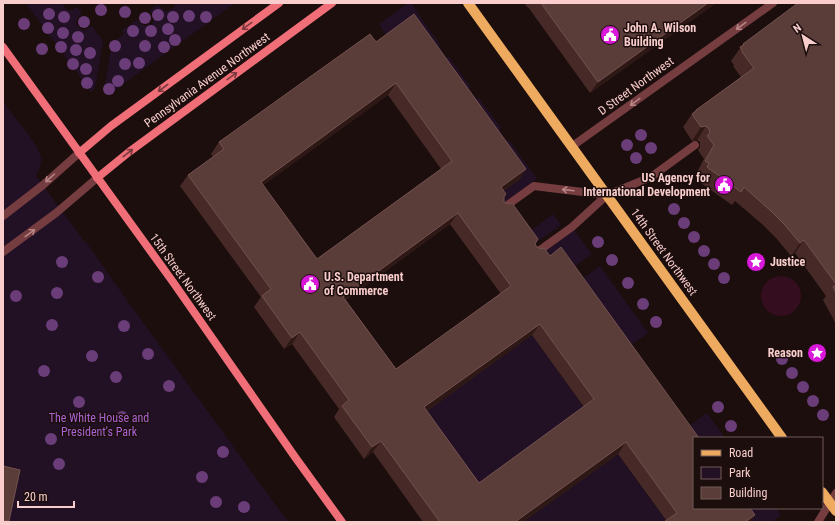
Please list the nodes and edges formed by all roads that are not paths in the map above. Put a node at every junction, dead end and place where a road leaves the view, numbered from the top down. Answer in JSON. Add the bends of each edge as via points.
{"nodes":[{"id":1,"x":279,"y":3,"type":"edge"},
{"id":2,"x":332,"y":3,"type":"edge"},
{"id":3,"x":468,"y":3,"type":"edge"},
{"id":4,"x":772,"y":3,"type":"edge"},
{"id":5,"x":3,"y":47,"type":"edge"},
{"id":6,"x":695,"y":145,"type":"edge"},
{"id":7,"x":571,"y":147,"type":"junction"},
{"id":8,"x":79,"y":153,"type":"junction"},
{"id":9,"x":97,"y":178,"type":"junction"},
{"id":10,"x":607,"y":195,"type":"junction"},
{"id":11,"x":501,"y":210,"type":"edge"},
{"id":12,"x":3,"y":216,"type":"edge"},
{"id":13,"x":3,"y":252,"type":"edge"},
{"id":14,"x":533,"y":255,"type":"edge"},
{"id":15,"x":781,"y":437,"type":"edge"},
{"id":16,"x":823,"y":493,"type":"edge"},
{"id":17,"x":836,"y":493,"type":"edge"},
{"id":18,"x":833,"y":507,"type":"edge"},
{"id":19,"x":342,"y":522,"type":"edge"},
{"id":20,"x":818,"y":522,"type":"edge"}],
"edges":[{"from":1,"to":8,"type":"main road","name":"Pennsylvania Avenue Northwest","one_way":true,"via":[[111,126]]},
{"from":9,"to":2,"type":"main road","name":"Pennsylvania Avenue Northwest","one_way":true},
{"from":3,"to":7,"type":"main road","name":"14th Street Northwest"},
{"from":4,"to":7,"type":"street","name":"D Street Northwest","one_way":true},
{"from":5,"to":8,"type":"main road","name":"15th Street Northwest"},
{"from":6,"to":10,"type":"street","via":[[651,177]]},
{"from":7,"to":10,"type":"main road","name":"14th Street Northwest"},
{"from":8,"to":9,"type":"main road","name":"15th Street Northwest"},
{"from":8,"to":12,"type":"street","one_way":true},
{"from":13,"to":9,"type":"street","one_way":true,"via":[[56,213]]},
{"from":9,"to":19,"type":"main road","name":"15th Street Northwest"},
{"from":10,"to":11,"type":"street","one_way":true,"via":[[534,186]]},
{"from":10,"to":14,"type":"street","via":[[572,227]]},
{"from":10,"to":15,"type":"main road","name":"14th Street Northwest"},
{"from":16,"to":18,"type":"main road"},
{"from":17,"to":18,"type":"street"},
{"from":18,"to":20,"type":"street"}]}
